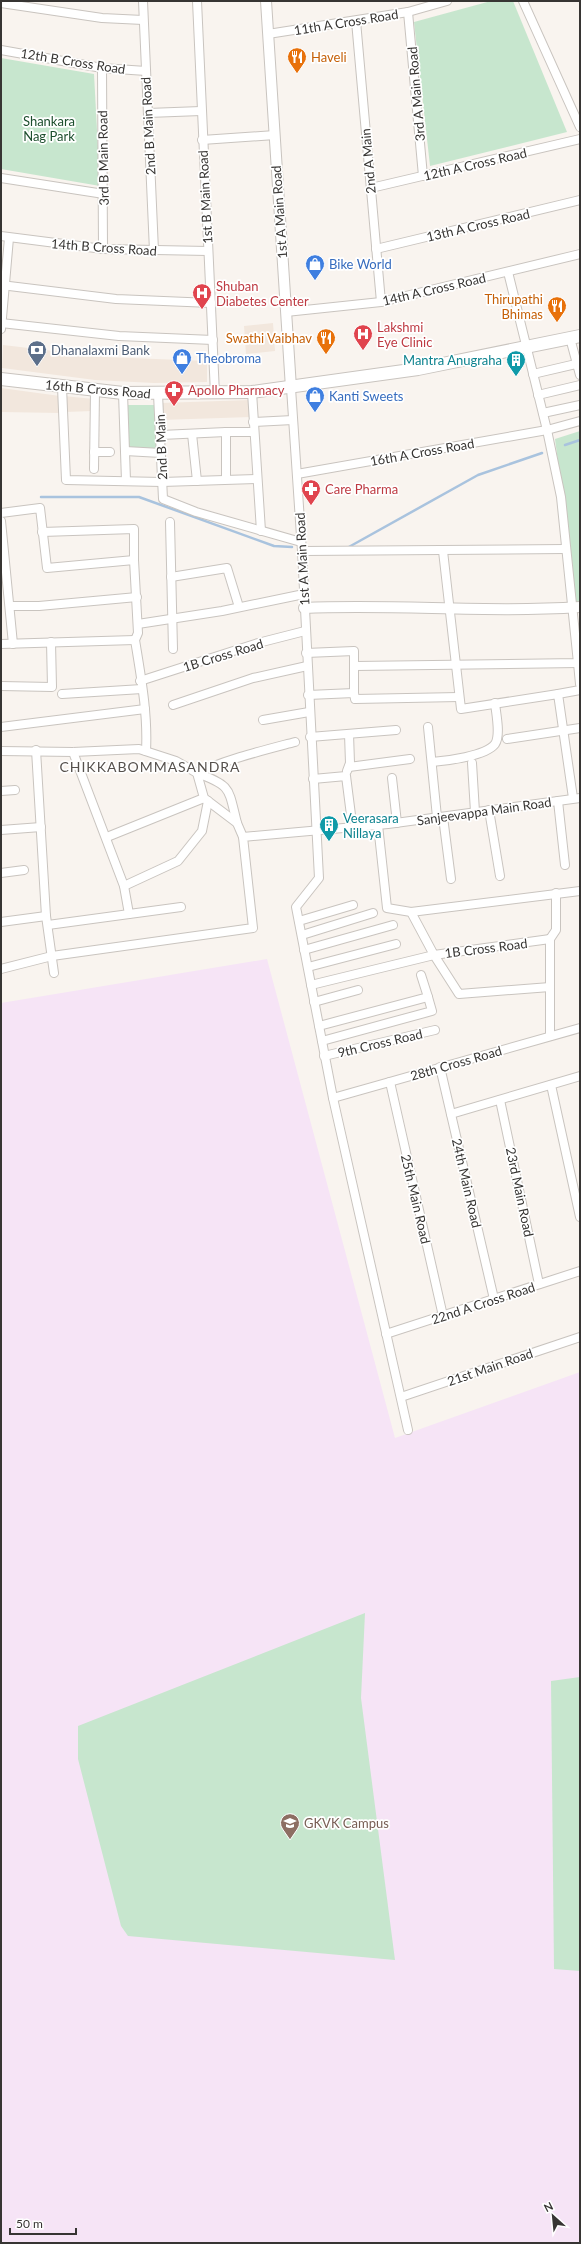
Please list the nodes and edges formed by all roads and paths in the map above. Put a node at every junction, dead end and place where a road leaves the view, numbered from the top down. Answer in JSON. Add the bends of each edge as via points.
{"nodes":[{"id":1,"x":143,"y":1,"type":"edge"},
{"id":2,"x":197,"y":1,"type":"edge"},
{"id":3,"x":266,"y":1,"type":"edge"},
{"id":4,"x":447,"y":1,"type":"edge"},
{"id":5,"x":523,"y":1,"type":"edge"},
{"id":6,"x":1,"y":3,"type":"edge"},
{"id":7,"x":408,"y":12,"type":"junction"},
{"id":8,"x":143,"y":20,"type":"junction"},
{"id":9,"x":356,"y":21,"type":"junction"},
{"id":10,"x":268,"y":34,"type":"junction"},
{"id":11,"x":1,"y":50,"type":"edge"},
{"id":12,"x":102,"y":68,"type":"junction"},
{"id":13,"x":146,"y":71,"type":"junction"},
{"id":14,"x":201,"y":111,"type":"junction"},
{"id":15,"x":148,"y":113,"type":"junction"},
{"id":16,"x":580,"y":127,"type":"edge"},
{"id":17,"x":274,"y":135,"type":"junction"},
{"id":18,"x":202,"y":140,"type":"junction"},
{"id":19,"x":580,"y":140,"type":"edge"},
{"id":20,"x":423,"y":176,"type":"junction"},
{"id":21,"x":1,"y":178,"type":"edge"},
{"id":22,"x":371,"y":188,"type":"junction"},
{"id":23,"x":104,"y":194,"type":"junction"},
{"id":24,"x":580,"y":200,"type":"edge"},
{"id":25,"x":5,"y":237,"type":"edge"},
{"id":26,"x":103,"y":249,"type":"junction"},
{"id":27,"x":376,"y":249,"type":"junction"},
{"id":28,"x":154,"y":251,"type":"junction"},
{"id":29,"x":208,"y":251,"type":"junction"},
{"id":30,"x":580,"y":254,"type":"edge"},
{"id":31,"x":508,"y":272,"type":"junction"},
{"id":32,"x":3,"y":286,"type":"edge"},
{"id":33,"x":381,"y":302,"type":"junction"},
{"id":34,"x":211,"y":303,"type":"junction"},
{"id":35,"x":286,"y":312,"type":"junction"},
{"id":36,"x":1,"y":325,"type":"edge"},
{"id":37,"x":575,"y":337,"type":"edge"},
{"id":38,"x":213,"y":340,"type":"junction"},
{"id":39,"x":526,"y":348,"type":"junction"},
{"id":40,"x":578,"y":363,"type":"edge"},
{"id":41,"x":533,"y":374,"type":"junction"},
{"id":42,"x":580,"y":375,"type":"edge"},
{"id":43,"x":1,"y":379,"type":"edge"},
{"id":44,"x":580,"y":385,"type":"edge"},
{"id":45,"x":62,"y":387,"type":"junction"},
{"id":46,"x":290,"y":388,"type":"junction"},
{"id":47,"x":95,"y":390,"type":"junction"},
{"id":48,"x":252,"y":392,"type":"junction"},
{"id":49,"x":123,"y":393,"type":"junction"},
{"id":50,"x":158,"y":394,"type":"junction"},
{"id":51,"x":215,"y":394,"type":"junction"},
{"id":52,"x":538,"y":395,"type":"junction"},
{"id":53,"x":580,"y":405,"type":"edge"},
{"id":54,"x":543,"y":413,"type":"junction"},
{"id":55,"x":293,"y":420,"type":"junction"},
{"id":56,"x":580,"y":420,"type":"edge"},
{"id":57,"x":253,"y":422,"type":"junction"},
{"id":58,"x":547,"y":430,"type":"junction"},
{"id":59,"x":226,"y":432,"type":"junction"},
{"id":60,"x":253,"y":432,"type":"junction"},
{"id":61,"x":192,"y":434,"type":"junction"},
{"id":62,"x":161,"y":435,"type":"junction"},
{"id":63,"x":125,"y":451,"type":"junction"},
{"id":64,"x":94,"y":452,"type":"junction"},
{"id":65,"x":110,"y":452,"type":"dead end"},
{"id":66,"x":161,"y":453,"type":"junction"},
{"id":67,"x":94,"y":469,"type":"dead end"},
{"id":68,"x":297,"y":474,"type":"junction"},
{"id":69,"x":226,"y":479,"type":"junction"},
{"id":70,"x":256,"y":479,"type":"junction"},
{"id":71,"x":126,"y":481,"type":"junction"},
{"id":72,"x":197,"y":481,"type":"junction"},
{"id":73,"x":162,"y":482,"type":"junction"},
{"id":74,"x":1,"y":513,"type":"edge"},
{"id":75,"x":1,"y":521,"type":"edge"},
{"id":76,"x":170,"y":522,"type":"dead end"},
{"id":77,"x":261,"y":531,"type":"junction"},
{"id":78,"x":42,"y":532,"type":"junction"},
{"id":79,"x":301,"y":542,"type":"junction"},
{"id":80,"x":565,"y":549,"type":"junction"},
{"id":81,"x":443,"y":551,"type":"junction"},
{"id":82,"x":302,"y":552,"type":"junction"},
{"id":83,"x":134,"y":560,"type":"junction"},
{"id":84,"x":171,"y":577,"type":"junction"},
{"id":85,"x":304,"y":594,"type":"junction"},
{"id":86,"x":137,"y":597,"type":"junction"},
{"id":87,"x":10,"y":606,"type":"junction"},
{"id":88,"x":239,"y":607,"type":"junction"},
{"id":89,"x":576,"y":607,"type":"edge"},
{"id":90,"x":304,"y":608,"type":"junction"},
{"id":91,"x":448,"y":610,"type":"junction"},
{"id":92,"x":172,"y":619,"type":"junction"},
{"id":93,"x":138,"y":624,"type":"junction"},
{"id":94,"x":305,"y":631,"type":"junction"},
{"id":95,"x":135,"y":640,"type":"junction"},
{"id":96,"x":51,"y":642,"type":"junction"},
{"id":97,"x":1,"y":644,"type":"edge"},
{"id":98,"x":13,"y":644,"type":"junction"},
{"id":99,"x":173,"y":649,"type":"dead end"},
{"id":100,"x":306,"y":653,"type":"junction"},
{"id":101,"x":578,"y":663,"type":"junction"},
{"id":102,"x":307,"y":666,"type":"junction"},
{"id":103,"x":355,"y":666,"type":"junction"},
{"id":104,"x":455,"y":666,"type":"junction"},
{"id":105,"x":580,"y":684,"type":"edge"},
{"id":106,"x":141,"y":685,"type":"junction"},
{"id":107,"x":1,"y":686,"type":"edge"},
{"id":108,"x":580,"y":690,"type":"edge"},
{"id":109,"x":354,"y":692,"type":"junction"},
{"id":110,"x":62,"y":694,"type":"dead end"},
{"id":111,"x":558,"y":694,"type":"junction"},
{"id":112,"x":308,"y":696,"type":"junction"},
{"id":113,"x":459,"y":698,"type":"junction"},
{"id":114,"x":496,"y":703,"type":"junction"},
{"id":115,"x":173,"y":705,"type":"dead end"},
{"id":116,"x":145,"y":709,"type":"junction"},
{"id":117,"x":309,"y":712,"type":"junction"},
{"id":118,"x":263,"y":720,"type":"dead end"},
{"id":119,"x":1,"y":727,"type":"edge"},
{"id":120,"x":428,"y":728,"type":"dead end"},
{"id":121,"x":580,"y":728,"type":"edge"},
{"id":122,"x":396,"y":730,"type":"dead end"},
{"id":123,"x":564,"y":731,"type":"junction"},
{"id":124,"x":349,"y":734,"type":"junction"},
{"id":125,"x":310,"y":737,"type":"junction"},
{"id":126,"x":507,"y":739,"type":"dead end"},
{"id":127,"x":295,"y":742,"type":"dead end"},
{"id":128,"x":36,"y":750,"type":"junction"},
{"id":129,"x":1,"y":751,"type":"edge"},
{"id":130,"x":146,"y":751,"type":"junction"},
{"id":131,"x":73,"y":752,"type":"junction"},
{"id":132,"x":410,"y":759,"type":"dead end"},
{"id":133,"x":432,"y":762,"type":"junction"},
{"id":134,"x":472,"y":763,"type":"dead end"},
{"id":135,"x":349,"y":767,"type":"junction"},
{"id":136,"x":197,"y":773,"type":"junction"},
{"id":137,"x":346,"y":776,"type":"junction"},
{"id":138,"x":392,"y":778,"type":"dead end"},
{"id":139,"x":312,"y":779,"type":"junction"},
{"id":140,"x":15,"y":790,"type":"dead end"},
{"id":141,"x":1,"y":791,"type":"edge"},
{"id":142,"x":577,"y":798,"type":"edge"},
{"id":143,"x":206,"y":799,"type":"junction"},
{"id":144,"x":558,"y":801,"type":"junction"},
{"id":145,"x":489,"y":810,"type":"junction"},
{"id":146,"x":475,"y":812,"type":"junction"},
{"id":147,"x":351,"y":814,"type":"dead end"},
{"id":148,"x":440,"y":817,"type":"junction"},
{"id":149,"x":238,"y":822,"type":"junction"},
{"id":150,"x":397,"y":823,"type":"junction"},
{"id":151,"x":378,"y":825,"type":"junction"},
{"id":152,"x":41,"y":827,"type":"junction"},
{"id":153,"x":1,"y":830,"type":"edge"},
{"id":154,"x":315,"y":830,"type":"junction"},
{"id":155,"x":106,"y":836,"type":"junction"},
{"id":156,"x":243,"y":837,"type":"junction"},
{"id":157,"x":565,"y":865,"type":"dead end"},
{"id":158,"x":24,"y":870,"type":"dead end"},
{"id":159,"x":1,"y":873,"type":"edge"},
{"id":160,"x":500,"y":876,"type":"dead end"},
{"id":161,"x":451,"y":879,"type":"dead end"},
{"id":162,"x":124,"y":886,"type":"junction"},
{"id":163,"x":580,"y":890,"type":"edge"},
{"id":164,"x":556,"y":893,"type":"junction"},
{"id":165,"x":353,"y":905,"type":"dead end"},
{"id":166,"x":181,"y":907,"type":"dead end"},
{"id":167,"x":410,"y":912,"type":"junction"},
{"id":168,"x":373,"y":913,"type":"dead end"},
{"id":169,"x":128,"y":914,"type":"junction"},
{"id":170,"x":46,"y":916,"type":"junction"},
{"id":171,"x":299,"y":921,"type":"junction"},
{"id":172,"x":1,"y":922,"type":"edge"},
{"id":173,"x":48,"y":925,"type":"junction"},
{"id":174,"x":394,"y":925,"type":"dead end"},
{"id":175,"x":302,"y":935,"type":"junction"},
{"id":176,"x":550,"y":939,"type":"junction"},
{"id":177,"x":396,"y":944,"type":"dead end"},
{"id":178,"x":304,"y":950,"type":"junction"},
{"id":179,"x":434,"y":954,"type":"junction"},
{"id":180,"x":52,"y":956,"type":"junction"},
{"id":181,"x":308,"y":967,"type":"junction"},
{"id":182,"x":1,"y":969,"type":"edge"},
{"id":183,"x":54,"y":973,"type":"dead end"},
{"id":184,"x":421,"y":975,"type":"dead end"},
{"id":185,"x":311,"y":985,"type":"junction"},
{"id":186,"x":550,"y":987,"type":"junction"},
{"id":187,"x":358,"y":990,"type":"dead end"},
{"id":188,"x":428,"y":996,"type":"junction"},
{"id":189,"x":314,"y":1002,"type":"junction"},
{"id":190,"x":319,"y":1026,"type":"junction"},
{"id":191,"x":580,"y":1028,"type":"edge"},
{"id":192,"x":436,"y":1030,"type":"dead end"},
{"id":193,"x":550,"y":1036,"type":"junction"},
{"id":194,"x":322,"y":1041,"type":"junction"},
{"id":195,"x":324,"y":1056,"type":"junction"},
{"id":196,"x":440,"y":1067,"type":"junction"},
{"id":197,"x":580,"y":1076,"type":"edge"},
{"id":198,"x":390,"y":1082,"type":"junction"},
{"id":199,"x":551,"y":1085,"type":"junction"},
{"id":200,"x":332,"y":1098,"type":"junction"},
{"id":201,"x":500,"y":1100,"type":"junction"},
{"id":202,"x":451,"y":1114,"type":"junction"},
{"id":203,"x":580,"y":1217,"type":"edge"},
{"id":204,"x":580,"y":1271,"type":"edge"},
{"id":205,"x":540,"y":1284,"type":"junction"},
{"id":206,"x":494,"y":1299,"type":"junction"},
{"id":207,"x":443,"y":1316,"type":"junction"},
{"id":208,"x":386,"y":1334,"type":"junction"},
{"id":209,"x":580,"y":1337,"type":"edge"},
{"id":210,"x":401,"y":1397,"type":"junction"},
{"id":211,"x":408,"y":1430,"type":"dead end"}],
"edges":[{"from":1,"to":8,"type":"street","name":"2nd B Main Road"},
{"from":2,"to":14,"type":"street","name":"1st B Main Road"},
{"from":3,"to":10,"type":"street","name":"1st A Main Road"},
{"from":4,"to":7,"type":"street","name":"11th A Cross Road"},
{"from":5,"to":16,"type":"street"},
{"from":6,"to":8,"type":"street","via":[[102,18]]},
{"from":7,"to":9,"type":"street","name":"11th A Cross Road"},
{"from":7,"to":20,"type":"street","name":"3rd A Main Road"},
{"from":8,"to":13,"type":"street","name":"2nd B Main Road"},
{"from":9,"to":10,"type":"street","name":"11th A Cross Road"},
{"from":9,"to":22,"type":"street","name":"2nd A Main"},
{"from":10,"to":17,"type":"street","name":"1st A Main Road"},
{"from":11,"to":12,"type":"street","name":"12th B Cross Road"},
{"from":12,"to":13,"type":"street","name":"12th B Cross Road"},
{"from":12,"to":23,"type":"street","name":"3rd B Main Road"},
{"from":13,"to":15,"type":"street","name":"2nd B Main Road"},
{"from":14,"to":15,"type":"street"},
{"from":14,"to":18,"type":"street","name":"1st B Main Road"},
{"from":15,"to":28,"type":"street","name":"2nd B Main Road"},
{"from":17,"to":18,"type":"street"},
{"from":17,"to":35,"type":"street","name":"1st A Main Road"},
{"from":18,"to":29,"type":"street","name":"1st B Main Road"},
{"from":19,"to":20,"type":"street","name":"12th A Cross Road"},
{"from":20,"to":22,"type":"street","name":"12th A Cross Road"},
{"from":21,"to":23,"type":"street"},
{"from":22,"to":27,"type":"street","name":"2nd A Main"},
{"from":23,"to":26,"type":"street","name":"3rd B Main Road"},
{"from":24,"to":27,"type":"street","name":"13th A Cross Road"},
{"from":25,"to":26,"type":"street","name":"14th B Cross Road"},
{"from":25,"to":32,"type":"street"},
{"from":26,"to":28,"type":"street","name":"14th B Cross Road"},
{"from":27,"to":33,"type":"street","name":"2nd A Main"},
{"from":28,"to":29,"type":"street","name":"14th B Cross Road"},
{"from":29,"to":34,"type":"street","name":"1st B Main Road"},
{"from":30,"to":31,"type":"street","name":"14th A Cross Road"},
{"from":31,"to":33,"type":"street","name":"14th A Cross Road"},
{"from":31,"to":39,"type":"street"},
{"from":32,"to":34,"type":"street","via":[[116,299]]},
{"from":32,"to":36,"type":"street"},
{"from":33,"to":35,"type":"street","name":"14th A Cross Road"},
{"from":34,"to":38,"type":"street","name":"1st B Main Road"},
{"from":35,"to":46,"type":"street","name":"1st A Main Road"},
{"from":36,"to":38,"type":"street","via":[[119,336]]},
{"from":37,"to":39,"type":"main road","name":"16th B Cross Road"},
{"from":37,"to":40,"type":"street"},
{"from":38,"to":51,"type":"street","name":"1st B Main Road"},
{"from":39,"to":41,"type":"street"},
{"from":39,"to":46,"type":"main road","name":"16th B Cross Road","via":[[418,369]]},
{"from":40,"to":41,"type":"street"},
{"from":40,"to":42,"type":"street"},
{"from":41,"to":52,"type":"street"},
{"from":43,"to":45,"type":"main road","name":"16th B Cross Road"},
{"from":44,"to":52,"type":"street"},
{"from":45,"to":47,"type":"main road","name":"16th B Cross Road"},
{"from":45,"to":71,"type":"street","via":[[66,480]]},
{"from":46,"to":48,"type":"main road","name":"16th B Cross Road"},
{"from":46,"to":55,"type":"street","name":"1st A Main Road"},
{"from":47,"to":49,"type":"main road","name":"16th B Cross Road"},
{"from":47,"to":64,"type":"street"},
{"from":48,"to":51,"type":"main road","name":"16th B Cross Road"},
{"from":48,"to":57,"type":"street"},
{"from":49,"to":50,"type":"main road","name":"16th B Cross Road"},
{"from":49,"to":63,"type":"street"},
{"from":50,"to":51,"type":"main road","name":"16th B Cross Road"},
{"from":50,"to":62,"type":"street","name":"2nd B Main"},
{"from":52,"to":54,"type":"street"},
{"from":53,"to":54,"type":"street"},
{"from":54,"to":58,"type":"street"},
{"from":55,"to":57,"type":"street"},
{"from":55,"to":68,"type":"street","name":"1st A Main Road"},
{"from":56,"to":58,"type":"street","name":"16th A Cross Road"},
{"from":57,"to":60,"type":"street"},
{"from":58,"to":68,"type":"street","name":"16th A Cross Road"},
{"from":58,"to":80,"type":"street","via":[[561,497]]},
{"from":59,"to":60,"type":"street"},
{"from":59,"to":61,"type":"street"},
{"from":59,"to":69,"type":"street"},
{"from":60,"to":70,"type":"street"},
{"from":61,"to":62,"type":"street"},
{"from":61,"to":72,"type":"street"},
{"from":62,"to":66,"type":"street","name":"2nd B Main"},
{"from":63,"to":66,"type":"street"},
{"from":63,"to":71,"type":"street"},
{"from":64,"to":65,"type":"street"},
{"from":64,"to":67,"type":"street"},
{"from":66,"to":73,"type":"street","name":"2nd B Main"},
{"from":68,"to":79,"type":"street","name":"1st A Main Road"},
{"from":69,"to":70,"type":"street"},
{"from":69,"to":72,"type":"street"},
{"from":70,"to":77,"type":"street"},
{"from":71,"to":73,"type":"street"},
{"from":72,"to":73,"type":"street"},
{"from":73,"to":77,"type":"street","name":"2nd B Main","via":[[163,499],[196,512]]},
{"from":74,"to":78,"type":"street","via":[[40,508]]},
{"from":75,"to":87,"type":"street"},
{"from":76,"to":84,"type":"street"},
{"from":77,"to":79,"type":"street"},
{"from":78,"to":83,"type":"street","via":[[134,529]]},
{"from":78,"to":83,"type":"street","via":[[47,568]]},
{"from":79,"to":82,"type":"street","name":"1st A Main Road"},
{"from":80,"to":81,"type":"street"},
{"from":80,"to":89,"type":"street"},
{"from":81,"to":82,"type":"street"},
{"from":81,"to":91,"type":"street"},
{"from":82,"to":85,"type":"street","name":"1st A Main Road"},
{"from":83,"to":86,"type":"street"},
{"from":84,"to":88,"type":"street","via":[[227,568]]},
{"from":84,"to":92,"type":"street"},
{"from":85,"to":88,"type":"street"},
{"from":85,"to":90,"type":"street","name":"1st A Main Road"},
{"from":86,"to":87,"type":"street","via":[[39,606]]},
{"from":86,"to":93,"type":"street"},
{"from":87,"to":98,"type":"street"},
{"from":88,"to":92,"type":"street"},
{"from":89,"to":91,"type":"street"},
{"from":89,"to":101,"type":"street"},
{"from":90,"to":91,"type":"street","via":[[356,606]]},
{"from":90,"to":94,"type":"street","name":"1st A Main Road"},
{"from":91,"to":104,"type":"street"},
{"from":92,"to":93,"type":"street"},
{"from":92,"to":99,"type":"street"},
{"from":93,"to":95,"type":"street"},
{"from":94,"to":100,"type":"street","name":"1st A Main Road"},
{"from":94,"to":106,"type":"street","name":"1B Cross Road","via":[[258,642]]},
{"from":95,"to":96,"type":"street"},
{"from":95,"to":106,"type":"street"},
{"from":96,"to":98,"type":"street"},
{"from":96,"to":107,"type":"street","via":[[52,687]]},
{"from":97,"to":98,"type":"street"},
{"from":100,"to":102,"type":"street","name":"1st A Main Road"},
{"from":100,"to":103,"type":"street","via":[[354,651]]},
{"from":101,"to":104,"type":"street"},
{"from":101,"to":105,"type":"street"},
{"from":102,"to":112,"type":"street","name":"1st A Main Road"},
{"from":102,"to":115,"type":"street","via":[[253,678]]},
{"from":103,"to":104,"type":"street"},
{"from":103,"to":109,"type":"street"},
{"from":104,"to":113,"type":"street"},
{"from":106,"to":110,"type":"street","name":"1B Cross Road"},
{"from":106,"to":116,"type":"street"},
{"from":108,"to":111,"type":"street"},
{"from":109,"to":112,"type":"street"},
{"from":109,"to":113,"type":"street","via":[[355,699]]},
{"from":111,"to":114,"type":"street"},
{"from":111,"to":123,"type":"street"},
{"from":112,"to":117,"type":"street","name":"1st A Main Road"},
{"from":113,"to":114,"type":"street","via":[[461,709]]},
{"from":114,"to":133,"type":"street","via":[[495,744],[489,749],[467,756]]},
{"from":116,"to":119,"type":"street"},
{"from":116,"to":130,"type":"street"},
{"from":117,"to":118,"type":"street"},
{"from":117,"to":125,"type":"street","name":"1st A Main Road"},
{"from":120,"to":133,"type":"street"},
{"from":121,"to":123,"type":"street"},
{"from":122,"to":124,"type":"street"},
{"from":123,"to":126,"type":"street"},
{"from":123,"to":142,"type":"street"},
{"from":124,"to":125,"type":"street"},
{"from":124,"to":135,"type":"street"},
{"from":125,"to":139,"type":"street","name":"1st A Main Road"},
{"from":127,"to":136,"type":"street","via":[[254,752]]},
{"from":128,"to":129,"type":"street"},
{"from":128,"to":131,"type":"street"},
{"from":128,"to":152,"type":"street"},
{"from":130,"to":131,"type":"street","via":[[139,749]]},
{"from":130,"to":136,"type":"street"},
{"from":131,"to":155,"type":"street"},
{"from":132,"to":135,"type":"street"},
{"from":133,"to":148,"type":"street"},
{"from":134,"to":146,"type":"street"},
{"from":135,"to":137,"type":"street"},
{"from":136,"to":143,"type":"street"},
{"from":136,"to":149,"type":"street","via":[[226,788],[230,793]]},
{"from":137,"to":139,"type":"street"},
{"from":137,"to":147,"type":"street"},
{"from":138,"to":150,"type":"street"},
{"from":139,"to":154,"type":"street","name":"1st A Main Road"},
{"from":140,"to":141,"type":"street"},
{"from":142,"to":144,"type":"street","name":"Sanjeevappa Main Road"},
{"from":143,"to":149,"type":"street"},
{"from":143,"to":155,"type":"street"},
{"from":143,"to":162,"type":"street","via":[[202,831],[178,861]]},
{"from":144,"to":145,"type":"street","name":"Sanjeevappa Main Road"},
{"from":144,"to":157,"type":"street"},
{"from":145,"to":146,"type":"street","name":"Sanjeevappa Main Road"},
{"from":145,"to":160,"type":"street"},
{"from":146,"to":148,"type":"street","name":"Sanjeevappa Main Road"},
{"from":148,"to":150,"type":"street","name":"Sanjeevappa Main Road"},
{"from":148,"to":161,"type":"street"},
{"from":149,"to":156,"type":"street"},
{"from":150,"to":151,"type":"street","name":"Sanjeevappa Main Road"},
{"from":151,"to":154,"type":"street","name":"Sanjeevappa Main Road"},
{"from":151,"to":167,"type":"street","via":[[387,908]]},
{"from":152,"to":153,"type":"street"},
{"from":152,"to":170,"type":"street"},
{"from":154,"to":156,"type":"street","name":"Sanjeevappa Main Road"},
{"from":154,"to":171,"type":"street","name":"1st A Main Road","via":[[319,878],[296,908]]},
{"from":155,"to":162,"type":"street"},
{"from":156,"to":180,"type":"street","via":[[253,928]]},
{"from":158,"to":159,"type":"street"},
{"from":162,"to":169,"type":"street"},
{"from":163,"to":164,"type":"street"},
{"from":164,"to":167,"type":"street"},
{"from":164,"to":176,"type":"street","via":[[556,930]]},
{"from":165,"to":171,"type":"street"},
{"from":166,"to":169,"type":"street"},
{"from":167,"to":179,"type":"street","name":"1B Cross Road"},
{"from":168,"to":175,"type":"street"},
{"from":169,"to":173,"type":"street"},
{"from":170,"to":172,"type":"street"},
{"from":170,"to":173,"type":"street"},
{"from":171,"to":175,"type":"street"},
{"from":173,"to":180,"type":"street"},
{"from":174,"to":178,"type":"street"},
{"from":175,"to":178,"type":"street"},
{"from":176,"to":179,"type":"street","name":"1B Cross Road"},
{"from":176,"to":186,"type":"street"},
{"from":177,"to":181,"type":"street"},
{"from":178,"to":181,"type":"street"},
{"from":179,"to":185,"type":"street"},
{"from":179,"to":186,"type":"street","via":[[459,994]]},
{"from":180,"to":182,"type":"street"},
{"from":180,"to":183,"type":"street"},
{"from":181,"to":185,"type":"street"},
{"from":184,"to":188,"type":"street"},
{"from":185,"to":189,"type":"street"},
{"from":186,"to":193,"type":"street"},
{"from":187,"to":189,"type":"street"},
{"from":188,"to":190,"type":"street"},
{"from":188,"to":194,"type":"street","via":[[432,1011]]},
{"from":189,"to":190,"type":"street"},
{"from":190,"to":194,"type":"street"},
{"from":191,"to":193,"type":"street","name":"28th Cross Road"},
{"from":192,"to":195,"type":"street","name":"9th Cross Road"},
{"from":193,"to":196,"type":"street","name":"28th Cross Road"},
{"from":194,"to":195,"type":"street"},
{"from":195,"to":200,"type":"street"},
{"from":196,"to":198,"type":"street","name":"28th Cross Road"},
{"from":196,"to":202,"type":"street","name":"24th Main Road"},
{"from":197,"to":199,"type":"street"},
{"from":198,"to":200,"type":"street","name":"28th Cross Road"},
{"from":198,"to":207,"type":"street","name":"25th Main Road"},
{"from":199,"to":201,"type":"street"},
{"from":199,"to":203,"type":"street"},
{"from":200,"to":208,"type":"street"},
{"from":201,"to":202,"type":"street"},
{"from":201,"to":205,"type":"street","name":"23rd Main Road"},
{"from":202,"to":206,"type":"street","name":"24th Main Road"},
{"from":204,"to":205,"type":"street","name":"22nd A Cross Road"},
{"from":205,"to":206,"type":"street","name":"22nd A Cross Road"},
{"from":206,"to":207,"type":"street","name":"22nd A Cross Road"},
{"from":207,"to":208,"type":"street","name":"22nd A Cross Road"},
{"from":208,"to":210,"type":"street"},
{"from":209,"to":210,"type":"street","name":"21st Main Road"},
{"from":210,"to":211,"type":"street"}]}
